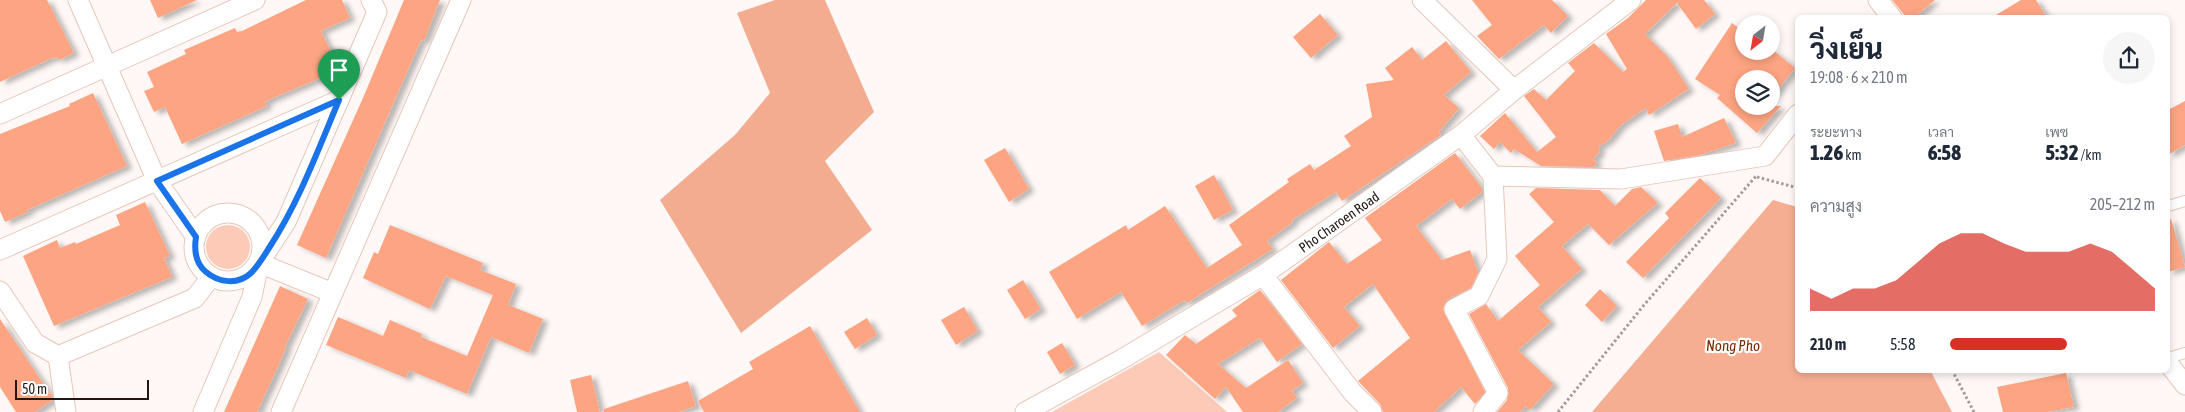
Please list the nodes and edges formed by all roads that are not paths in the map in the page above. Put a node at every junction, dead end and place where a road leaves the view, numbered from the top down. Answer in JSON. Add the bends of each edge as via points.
{"nodes":[{"id":1,"x":78,"y":0,"type":"edge"},
{"id":2,"x":255,"y":0,"type":"edge"},
{"id":3,"x":371,"y":0,"type":"edge"},
{"id":4,"x":461,"y":0,"type":"edge"},
{"id":5,"x":1422,"y":0,"type":"edge"},
{"id":6,"x":1631,"y":0,"type":"edge"},
{"id":7,"x":107,"y":66,"type":"junction"},
{"id":8,"x":1514,"y":90,"type":"junction"},
{"id":9,"x":339,"y":100,"type":"junction"},
{"id":10,"x":0,"y":114,"type":"edge"},
{"id":11,"x":1795,"y":118,"type":"edge"},
{"id":12,"x":1461,"y":135,"type":"junction"},
{"id":13,"x":1493,"y":176,"type":"junction"},
{"id":14,"x":157,"y":181,"type":"junction"},
{"id":15,"x":2185,"y":201,"type":"edge"},
{"id":16,"x":2170,"y":205,"type":"edge"},
{"id":17,"x":196,"y":237,"type":"junction"},
{"id":18,"x":0,"y":250,"type":"edge"},
{"id":19,"x":259,"y":263,"type":"junction"},
{"id":20,"x":1263,"y":275,"type":"junction"},
{"id":21,"x":211,"y":277,"type":"junction"},
{"id":22,"x":0,"y":290,"type":"edge"},
{"id":23,"x":333,"y":293,"type":"junction"},
{"id":24,"x":2185,"y":353,"type":"edge"},
{"id":25,"x":58,"y":356,"type":"junction"},
{"id":26,"x":2170,"y":357,"type":"edge"},
{"id":27,"x":2170,"y":366,"type":"edge"},
{"id":28,"x":2185,"y":385,"type":"edge"},
{"id":29,"x":66,"y":412,"type":"edge"},
{"id":30,"x":203,"y":412,"type":"edge"},
{"id":31,"x":281,"y":412,"type":"edge"},
{"id":32,"x":1025,"y":412,"type":"edge"},
{"id":33,"x":1372,"y":412,"type":"edge"},
{"id":34,"x":1483,"y":412,"type":"edge"}],
"edges":[{"from":1,"to":7,"type":"street"},
{"from":2,"to":7,"type":"street"},
{"from":3,"to":9,"type":"street","via":[[377,12]]},
{"from":4,"to":23,"type":"street"},
{"from":5,"to":8,"type":"street"},
{"from":6,"to":8,"type":"street","name":"Pho Charoen Road"},
{"from":7,"to":10,"type":"street"},
{"from":7,"to":14,"type":"street"},
{"from":8,"to":12,"type":"street","name":"Pho Charoen Road"},
{"from":9,"to":14,"type":"street"},
{"from":9,"to":19,"type":"street","via":[[286,222]]},
{"from":11,"to":13,"type":"street","via":[[1765,156],[1622,179]]},
{"from":12,"to":13,"type":"street"},
{"from":12,"to":20,"type":"street","name":"Pho Charoen Road"},
{"from":13,"to":34,"type":"street","via":[[1497,259],[1479,296],[1454,310],[1498,393]]},
{"from":14,"to":17,"type":"street"},
{"from":14,"to":18,"type":"street"},
{"from":15,"to":16,"type":"lane"},
{"from":17,"to":19,"type":"street","via":[[205,223],[219,215],[241,216],[251,222],[260,235],[262,252]]},
{"from":17,"to":21,"type":"street","via":[[194,249],[197,260]]},
{"from":19,"to":21,"type":"street","via":[[251,273],[238,280],[224,281]]},
{"from":19,"to":23,"type":"street"},
{"from":19,"to":30,"type":"street","via":[[252,297]]},
{"from":20,"to":32,"type":"street","name":"Pho Charoen Road"},
{"from":20,"to":33,"type":"street","via":[[1353,393]]},
{"from":21,"to":25,"type":"street","via":[[195,298]]},
{"from":22,"to":25,"type":"street","via":[[34,343]]},
{"from":23,"to":31,"type":"street"},
{"from":24,"to":26,"type":"lane"},
{"from":25,"to":29,"type":"street"},
{"from":27,"to":28,"type":"street"}]}
